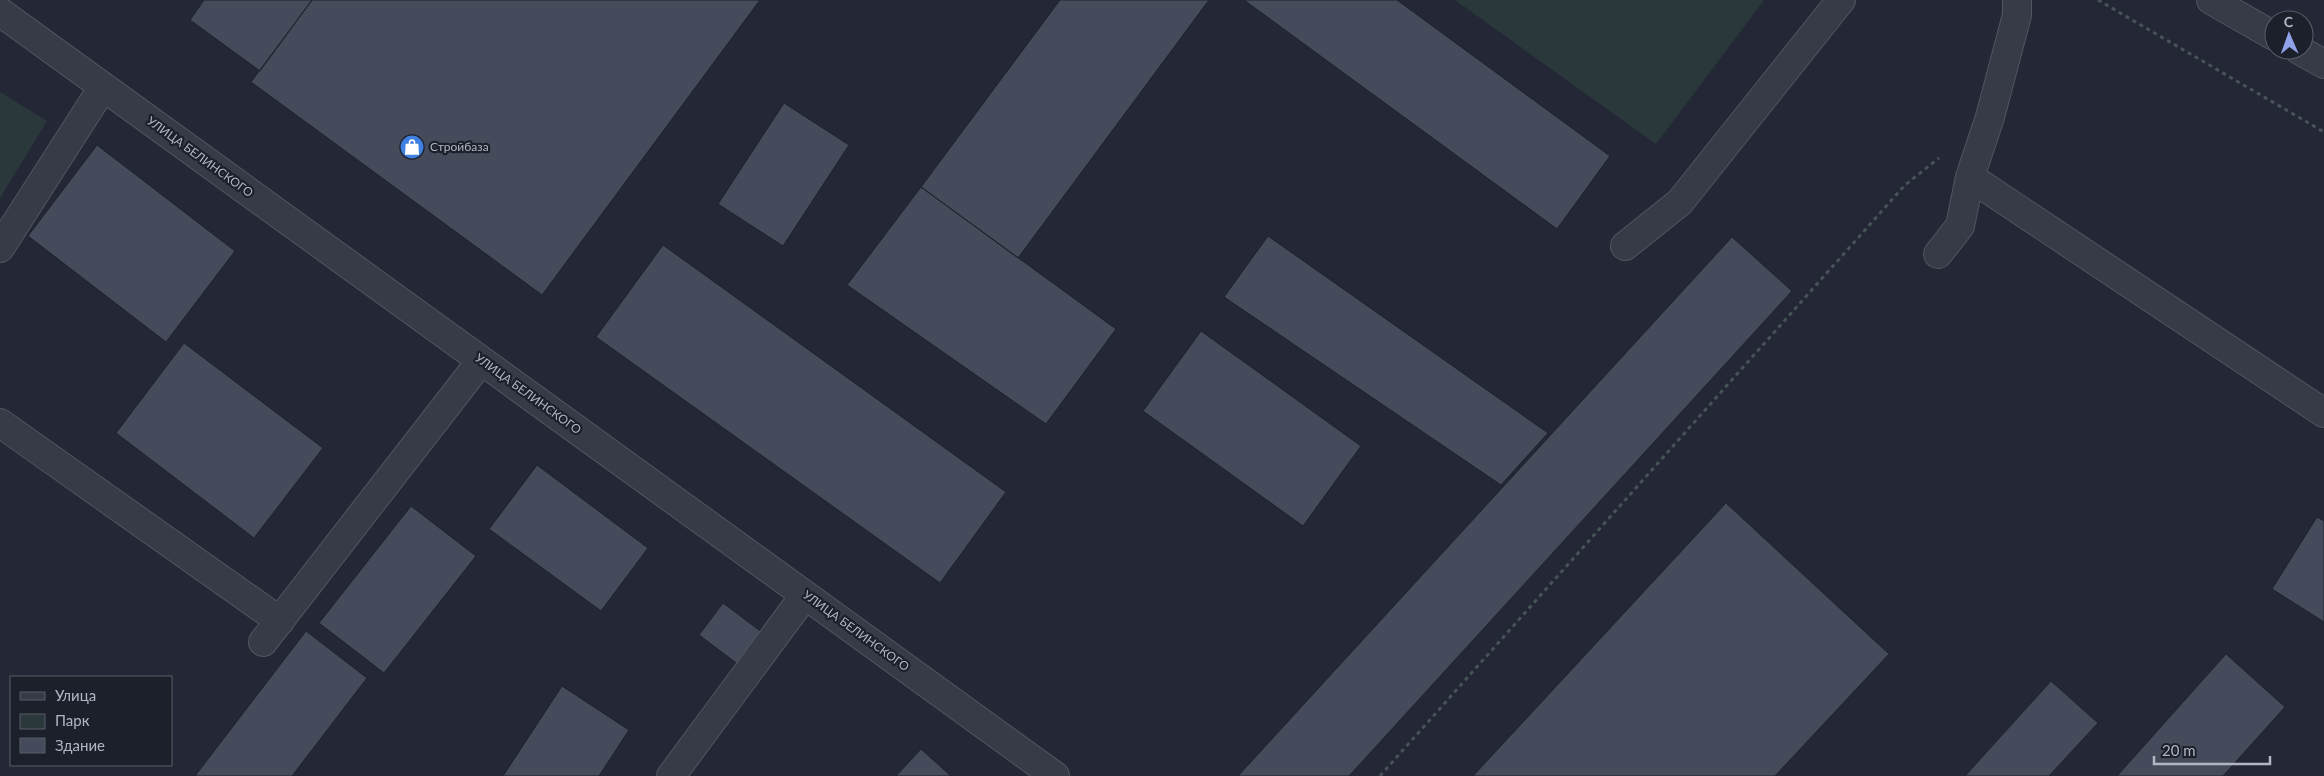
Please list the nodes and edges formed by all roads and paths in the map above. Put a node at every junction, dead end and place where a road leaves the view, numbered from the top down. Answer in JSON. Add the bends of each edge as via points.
{"nodes":[{"id":1,"x":1841,"y":0,"type":"edge"},
{"id":2,"x":2017,"y":0,"type":"edge"},
{"id":3,"x":2098,"y":0,"type":"edge"},
{"id":4,"x":2211,"y":0,"type":"edge"},
{"id":5,"x":0,"y":12,"type":"edge"},
{"id":6,"x":2264,"y":30,"type":"edge"},
{"id":7,"x":102,"y":87,"type":"junction"},
{"id":8,"x":2324,"y":132,"type":"edge"},
{"id":9,"x":1944,"y":154,"type":"dead end"},
{"id":10,"x":1970,"y":177,"type":"junction"},
{"id":11,"x":1625,"y":246,"type":"dead end"},
{"id":12,"x":0,"y":248,"type":"edge"},
{"id":13,"x":1938,"y":254,"type":"dead end"},
{"id":14,"x":481,"y":360,"type":"junction"},
{"id":15,"x":2324,"y":412,"type":"edge"},
{"id":16,"x":0,"y":423,"type":"edge"},
{"id":17,"x":805,"y":595,"type":"junction"},
{"id":18,"x":280,"y":621,"type":"junction"},
{"id":19,"x":263,"y":642,"type":"dead end"},
{"id":20,"x":671,"y":776,"type":"edge"},
{"id":21,"x":1055,"y":776,"type":"edge"},
{"id":22,"x":1380,"y":776,"type":"edge"}],
"edges":[{"from":1,"to":11,"type":"street","via":[[1680,202]]},
{"from":2,"to":10,"type":"street","via":[[2017,15],[1990,117]]},
{"from":3,"to":8,"type":"path"},
{"from":4,"to":6,"type":"street"},
{"from":5,"to":7,"type":"street","name":"УЛИЦА БЕЛИНСКОГО"},
{"from":7,"to":12,"type":"street"},
{"from":7,"to":14,"type":"street","name":"УЛИЦА БЕЛИНСКОГО"},
{"from":9,"to":22,"type":"path","via":[[1905,185]]},
{"from":10,"to":13,"type":"street","via":[[1960,226]]},
{"from":10,"to":15,"type":"street"},
{"from":14,"to":17,"type":"street","name":"УЛИЦА БЕЛИНСКОГО"},
{"from":14,"to":18,"type":"street"},
{"from":16,"to":18,"type":"street"},
{"from":17,"to":20,"type":"street"},
{"from":17,"to":21,"type":"street","name":"УЛИЦА БЕЛИНСКОГО"},
{"from":18,"to":19,"type":"street"}]}
